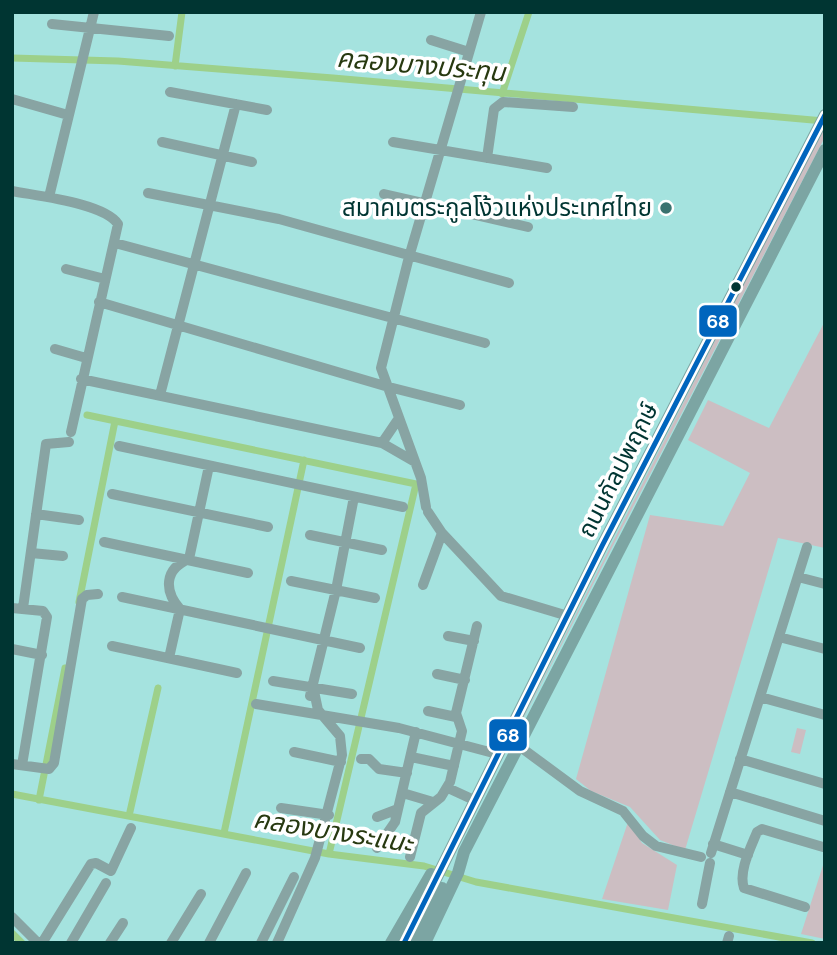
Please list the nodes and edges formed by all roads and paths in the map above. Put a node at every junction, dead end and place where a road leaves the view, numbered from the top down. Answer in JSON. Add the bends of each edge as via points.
{"nodes":[{"id":1,"x":94,"y":12,"type":"edge"},
{"id":2,"x":481,"y":12,"type":"edge"},
{"id":3,"x":52,"y":24,"type":"dead end"},
{"id":4,"x":91,"y":27,"type":"junction"},
{"id":5,"x":169,"y":36,"type":"dead end"},
{"id":6,"x":430,"y":40,"type":"dead end"},
{"id":7,"x":469,"y":52,"type":"junction"},
{"id":8,"x":170,"y":92,"type":"dead end"},
{"id":9,"x":12,"y":99,"type":"edge"},
{"id":10,"x":236,"y":104,"type":"junction"},
{"id":11,"x":573,"y":107,"type":"dead end"},
{"id":12,"x":267,"y":110,"type":"dead end"},
{"id":13,"x":68,"y":116,"type":"junction"},
{"id":14,"x":822,"y":121,"type":"edge"},
{"id":15,"x":162,"y":142,"type":"dead end"},
{"id":16,"x":393,"y":142,"type":"dead end"},
{"id":17,"x":440,"y":150,"type":"junction"},
{"id":18,"x":825,"y":150,"type":"edge"},
{"id":19,"x":224,"y":155,"type":"junction"},
{"id":20,"x":487,"y":158,"type":"junction"},
{"id":21,"x":253,"y":162,"type":"dead end"},
{"id":22,"x":547,"y":168,"type":"dead end"},
{"id":23,"x":148,"y":193,"type":"dead end"},
{"id":24,"x":13,"y":194,"type":"edge"},
{"id":25,"x":384,"y":194,"type":"dead end"},
{"id":26,"x":49,"y":197,"type":"junction"},
{"id":27,"x":425,"y":203,"type":"junction"},
{"id":28,"x":209,"y":207,"type":"junction"},
{"id":29,"x":528,"y":227,"type":"dead end"},
{"id":30,"x":116,"y":243,"type":"junction"},
{"id":31,"x":409,"y":257,"type":"junction"},
{"id":32,"x":196,"y":264,"type":"junction"},
{"id":33,"x":66,"y":269,"type":"dead end"},
{"id":34,"x":105,"y":279,"type":"junction"},
{"id":35,"x":509,"y":283,"type":"dead end"},
{"id":36,"x":99,"y":302,"type":"junction"},
{"id":37,"x":392,"y":319,"type":"junction"},
{"id":38,"x":180,"y":324,"type":"junction"},
{"id":39,"x":485,"y":343,"type":"dead end"},
{"id":40,"x":55,"y":349,"type":"dead end"},
{"id":41,"x":86,"y":358,"type":"junction"},
{"id":42,"x":81,"y":379,"type":"junction"},
{"id":43,"x":386,"y":386,"type":"junction"},
{"id":44,"x":160,"y":396,"type":"junction"},
{"id":45,"x":460,"y":405,"type":"dead end"},
{"id":46,"x":399,"y":418,"type":"junction"},
{"id":47,"x":382,"y":443,"type":"junction"},
{"id":48,"x":119,"y":446,"type":"dead end"},
{"id":49,"x":415,"y":462,"type":"junction"},
{"id":50,"x":209,"y":466,"type":"junction"},
{"id":51,"x":112,"y":494,"type":"dead end"},
{"id":52,"x":354,"y":497,"type":"junction"},
{"id":53,"x":402,"y":507,"type":"dead end"},
{"id":54,"x":200,"y":512,"type":"junction"},
{"id":55,"x":36,"y":514,"type":"junction"},
{"id":56,"x":79,"y":520,"type":"dead end"},
{"id":57,"x":268,"y":527,"type":"dead end"},
{"id":58,"x":442,"y":533,"type":"junction"},
{"id":59,"x":310,"y":535,"type":"dead end"},
{"id":60,"x":104,"y":542,"type":"dead end"},
{"id":61,"x":345,"y":542,"type":"junction"},
{"id":62,"x":807,"y":547,"type":"dead end"},
{"id":63,"x":382,"y":550,"type":"dead end"},
{"id":64,"x":30,"y":553,"type":"junction"},
{"id":65,"x":63,"y":556,"type":"dead end"},
{"id":66,"x":189,"y":559,"type":"junction"},
{"id":67,"x":248,"y":573,"type":"dead end"},
{"id":68,"x":798,"y":577,"type":"junction"},
{"id":69,"x":292,"y":581,"type":"dead end"},
{"id":70,"x":825,"y":584,"type":"edge"},
{"id":71,"x":423,"y":585,"type":"dead end"},
{"id":72,"x":336,"y":590,"type":"junction"},
{"id":73,"x":98,"y":594,"type":"dead end"},
{"id":74,"x":122,"y":597,"type":"dead end"},
{"id":75,"x":375,"y":598,"type":"dead end"},
{"id":76,"x":18,"y":608,"type":"edge"},
{"id":77,"x":180,"y":609,"type":"junction"},
{"id":78,"x":568,"y":616,"type":"junction"},
{"id":79,"x":477,"y":626,"type":"dead end"},
{"id":80,"x":447,"y":636,"type":"dead end"},
{"id":81,"x":779,"y":636,"type":"junction"},
{"id":82,"x":325,"y":639,"type":"junction"},
{"id":83,"x":474,"y":641,"type":"junction"},
{"id":84,"x":111,"y":646,"type":"dead end"},
{"id":85,"x":360,"y":648,"type":"dead end"},
{"id":86,"x":12,"y":649,"type":"edge"},
{"id":87,"x":825,"y":649,"type":"edge"},
{"id":88,"x":42,"y":655,"type":"junction"},
{"id":89,"x":169,"y":658,"type":"junction"},
{"id":90,"x":237,"y":673,"type":"dead end"},
{"id":91,"x":437,"y":674,"type":"dead end"},
{"id":92,"x":465,"y":680,"type":"junction"},
{"id":93,"x":272,"y":681,"type":"dead end"},
{"id":94,"x":314,"y":688,"type":"junction"},
{"id":95,"x":352,"y":694,"type":"dead end"},
{"id":96,"x":760,"y":697,"type":"junction"},
{"id":97,"x":256,"y":704,"type":"dead end"},
{"id":98,"x":428,"y":711,"type":"dead end"},
{"id":99,"x":317,"y":715,"type":"junction"},
{"id":100,"x":825,"y":715,"type":"edge"},
{"id":101,"x":456,"y":717,"type":"junction"},
{"id":102,"x":416,"y":732,"type":"junction"},
{"id":103,"x":461,"y":743,"type":"junction"},
{"id":104,"x":519,"y":746,"type":"junction"},
{"id":105,"x":294,"y":752,"type":"dead end"},
{"id":106,"x":497,"y":754,"type":"junction"},
{"id":107,"x":416,"y":758,"type":"dead end"},
{"id":108,"x":361,"y":759,"type":"dead end"},
{"id":109,"x":740,"y":759,"type":"junction"},
{"id":110,"x":341,"y":762,"type":"junction"},
{"id":111,"x":17,"y":765,"type":"edge"},
{"id":112,"x":454,"y":766,"type":"junction"},
{"id":113,"x":407,"y":773,"type":"junction"},
{"id":114,"x":825,"y":784,"type":"edge"},
{"id":115,"x":447,"y":788,"type":"junction"},
{"id":116,"x":730,"y":792,"type":"junction"},
{"id":117,"x":406,"y":794,"type":"dead end"},
{"id":118,"x":474,"y":800,"type":"junction"},
{"id":119,"x":433,"y":802,"type":"junction"},
{"id":120,"x":281,"y":808,"type":"dead end"},
{"id":121,"x":398,"y":809,"type":"junction"},
{"id":122,"x":329,"y":815,"type":"junction"},
{"id":123,"x":377,"y":817,"type":"dead end"},
{"id":124,"x":825,"y":821,"type":"edge"},
{"id":125,"x":131,"y":828,"type":"dead end"},
{"id":126,"x":823,"y":847,"type":"dead end"},
{"id":127,"x":377,"y":849,"type":"dead end"},
{"id":128,"x":709,"y":854,"type":"junction"},
{"id":129,"x":748,"y":855,"type":"junction"},
{"id":130,"x":410,"y":857,"type":"dead end"},
{"id":131,"x":246,"y":873,"type":"dead end"},
{"id":132,"x":444,"y":875,"type":"junction"},
{"id":133,"x":294,"y":877,"type":"dead end"},
{"id":134,"x":106,"y":883,"type":"dead end"},
{"id":135,"x":201,"y":894,"type":"dead end"},
{"id":136,"x":702,"y":904,"type":"dead end"},
{"id":137,"x":805,"y":907,"type":"dead end"},
{"id":138,"x":12,"y":917,"type":"edge"},
{"id":139,"x":123,"y":923,"type":"dead end"},
{"id":140,"x":40,"y":943,"type":"edge"},
{"id":141,"x":71,"y":943,"type":"edge"},
{"id":142,"x":110,"y":943,"type":"edge"},
{"id":143,"x":171,"y":943,"type":"edge"},
{"id":144,"x":209,"y":943,"type":"edge"},
{"id":145,"x":261,"y":943,"type":"edge"},
{"id":146,"x":277,"y":943,"type":"edge"},
{"id":147,"x":391,"y":943,"type":"edge"},
{"id":148,"x":404,"y":943,"type":"edge"},
{"id":149,"x":415,"y":943,"type":"edge"},
{"id":150,"x":425,"y":943,"type":"edge"}],
"edges":[{"from":1,"to":4,"type":"street"},
{"from":2,"to":7,"type":"street"},
{"from":3,"to":4,"type":"street"},
{"from":4,"to":5,"type":"street"},
{"from":4,"to":13,"type":"street"},
{"from":6,"to":7,"type":"street"},
{"from":7,"to":17,"type":"street"},
{"from":8,"to":10,"type":"street"},
{"from":9,"to":13,"type":"street"},
{"from":10,"to":12,"type":"street"},
{"from":10,"to":19,"type":"street"},
{"from":11,"to":20,"type":"street","via":[[498,104]]},
{"from":13,"to":26,"type":"street"},
{"from":14,"to":78,"type":"main road","name":"ถนนกัลปพฤกษ์"},
{"from":15,"to":19,"type":"street"},
{"from":16,"to":17,"type":"street"},
{"from":17,"to":20,"type":"street"},
{"from":17,"to":27,"type":"street"},
{"from":18,"to":104,"type":"main road","name":"ถนนกัลปพฤกษ์"},
{"from":19,"to":21,"type":"street"},
{"from":19,"to":28,"type":"street"},
{"from":20,"to":22,"type":"street"},
{"from":23,"to":28,"type":"street"},
{"from":24,"to":26,"type":"street"},
{"from":25,"to":27,"type":"street"},
{"from":26,"to":30,"type":"street","via":[[113,217],[118,224]]},
{"from":27,"to":29,"type":"street"},
{"from":27,"to":31,"type":"street"},
{"from":28,"to":31,"type":"street","via":[[279,219]]},
{"from":28,"to":32,"type":"street"},
{"from":30,"to":32,"type":"street"},
{"from":30,"to":34,"type":"street"},
{"from":31,"to":35,"type":"street"},
{"from":31,"to":37,"type":"street"},
{"from":32,"to":37,"type":"street"},
{"from":32,"to":38,"type":"street"},
{"from":33,"to":34,"type":"street"},
{"from":34,"to":36,"type":"street"},
{"from":36,"to":38,"type":"street"},
{"from":36,"to":41,"type":"street"},
{"from":37,"to":39,"type":"street"},
{"from":37,"to":43,"type":"street","via":[[381,368]]},
{"from":38,"to":43,"type":"street"},
{"from":38,"to":44,"type":"street"},
{"from":40,"to":41,"type":"street"},
{"from":41,"to":42,"type":"street"},
{"from":42,"to":44,"type":"street"},
{"from":42,"to":55,"type":"street","via":[[70,437],[46,444]]},
{"from":43,"to":45,"type":"street"},
{"from":43,"to":46,"type":"street"},
{"from":44,"to":47,"type":"street"},
{"from":46,"to":47,"type":"street"},
{"from":46,"to":49,"type":"street"},
{"from":47,"to":49,"type":"street"},
{"from":48,"to":50,"type":"street"},
{"from":49,"to":58,"type":"street","via":[[427,510]]},
{"from":50,"to":52,"type":"street"},
{"from":50,"to":54,"type":"street"},
{"from":51,"to":54,"type":"street"},
{"from":52,"to":53,"type":"street"},
{"from":52,"to":61,"type":"street"},
{"from":54,"to":57,"type":"street"},
{"from":54,"to":66,"type":"street"},
{"from":55,"to":56,"type":"street"},
{"from":55,"to":64,"type":"street"},
{"from":58,"to":71,"type":"street"},
{"from":58,"to":78,"type":"street","via":[[501,596]]},
{"from":59,"to":61,"type":"street"},
{"from":60,"to":66,"type":"street"},
{"from":61,"to":63,"type":"street"},
{"from":61,"to":72,"type":"street"},
{"from":62,"to":68,"type":"street"},
{"from":64,"to":65,"type":"street"},
{"from":64,"to":76,"type":"street"},
{"from":66,"to":67,"type":"street"},
{"from":66,"to":77,"type":"street","via":[[177,565],[169,577],[170,598]]},
{"from":68,"to":70,"type":"street"},
{"from":68,"to":81,"type":"street"},
{"from":69,"to":72,"type":"street"},
{"from":72,"to":75,"type":"street"},
{"from":72,"to":82,"type":"street"},
{"from":73,"to":111,"type":"street","via":[[82,599],[54,763],[39,770]]},
{"from":74,"to":77,"type":"street"},
{"from":76,"to":88,"type":"street","via":[[46,614]]},
{"from":77,"to":82,"type":"street"},
{"from":77,"to":89,"type":"street"},
{"from":78,"to":106,"type":"main road","name":"ถนนกัลปพฤกษ์"},
{"from":79,"to":83,"type":"street"},
{"from":80,"to":83,"type":"street"},
{"from":81,"to":87,"type":"street"},
{"from":81,"to":96,"type":"street"},
{"from":82,"to":85,"type":"street"},
{"from":82,"to":94,"type":"street"},
{"from":83,"to":92,"type":"street"},
{"from":84,"to":89,"type":"street"},
{"from":86,"to":88,"type":"street"},
{"from":88,"to":111,"type":"street"},
{"from":89,"to":90,"type":"street"},
{"from":91,"to":92,"type":"street"},
{"from":92,"to":101,"type":"street"},
{"from":93,"to":94,"type":"street"},
{"from":94,"to":95,"type":"street"},
{"from":94,"to":99,"type":"street"},
{"from":96,"to":100,"type":"street"},
{"from":96,"to":109,"type":"street"},
{"from":97,"to":99,"type":"street"},
{"from":98,"to":101,"type":"street"},
{"from":99,"to":102,"type":"street"},
{"from":99,"to":110,"type":"street","via":[[343,744]]},
{"from":101,"to":103,"type":"street"},
{"from":102,"to":103,"type":"street"},
{"from":102,"to":113,"type":"street"},
{"from":103,"to":106,"type":"street"},
{"from":103,"to":112,"type":"street"},
{"from":104,"to":128,"type":"street","via":[[580,791],[623,811],[656,846]]},
{"from":104,"to":132,"type":"main road","name":"ถนนกัลปพฤกษ์","via":[[464,852]]},
{"from":105,"to":110,"type":"street"},
{"from":106,"to":118,"type":"main road","name":"ถนนกัลปพฤกษ์"},
{"from":107,"to":112,"type":"street"},
{"from":108,"to":113,"type":"street","via":[[369,759],[379,769]]},
{"from":109,"to":114,"type":"street"},
{"from":109,"to":116,"type":"street"},
{"from":110,"to":122,"type":"street"},
{"from":112,"to":115,"type":"street"},
{"from":113,"to":121,"type":"street"},
{"from":115,"to":118,"type":"street"},
{"from":115,"to":119,"type":"street"},
{"from":116,"to":124,"type":"street"},
{"from":116,"to":128,"type":"street"},
{"from":117,"to":119,"type":"street"},
{"from":118,"to":132,"type":"main road","name":"ถนนกัลปพฤกษ์","via":[[451,845]]},
{"from":119,"to":130,"type":"street","via":[[421,813]]},
{"from":120,"to":122,"type":"street"},
{"from":121,"to":123,"type":"street"},
{"from":121,"to":127,"type":"street"},
{"from":122,"to":146,"type":"street"},
{"from":125,"to":140,"type":"street","via":[[111,871],[91,863]]},
{"from":126,"to":129,"type":"street","via":[[762,829]]},
{"from":128,"to":129,"type":"street"},
{"from":128,"to":136,"type":"street"},
{"from":129,"to":137,"type":"street","via":[[744,888]]},
{"from":131,"to":144,"type":"street"},
{"from":132,"to":147,"type":"main road","name":"ถนนกัลปพฤกษ์"},
{"from":132,"to":148,"type":"main road","name":"ถนนกัลปพฤกษ์"},
{"from":132,"to":149,"type":"main road","name":"ถนนกัลปพฤกษ์"},
{"from":132,"to":150,"type":"main road","name":"ถนนกัลปพฤกษ์"},
{"from":133,"to":145,"type":"street"},
{"from":134,"to":141,"type":"street"},
{"from":135,"to":143,"type":"street"},
{"from":138,"to":140,"type":"street"},
{"from":139,"to":142,"type":"street"}]}
